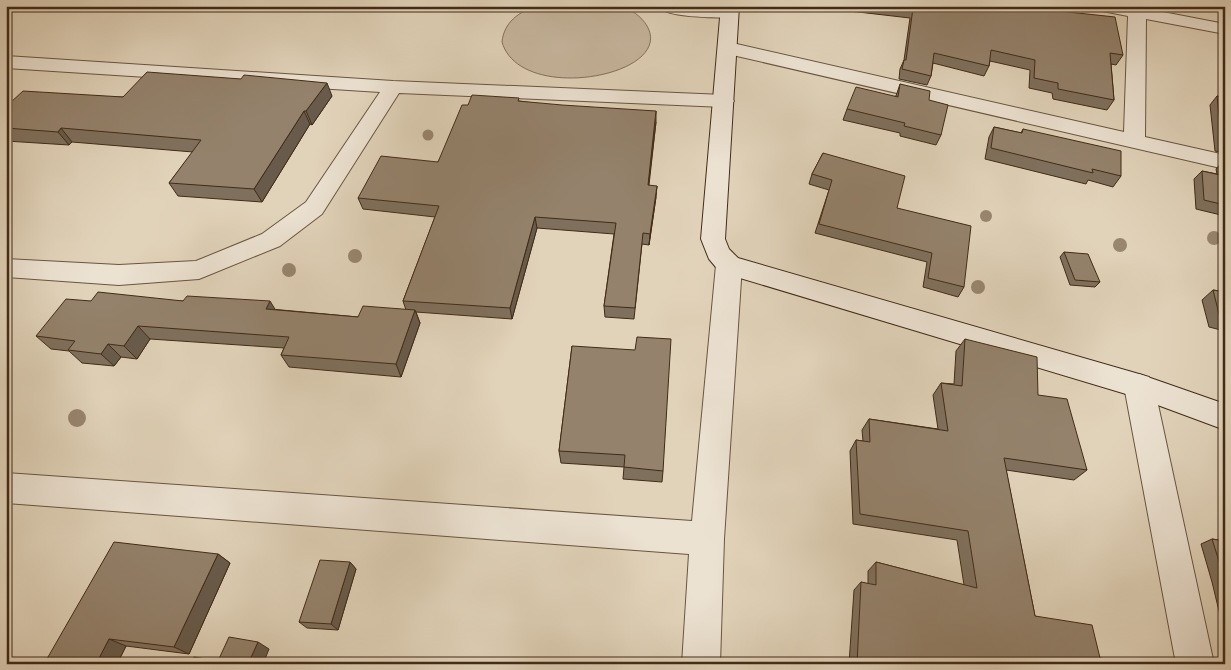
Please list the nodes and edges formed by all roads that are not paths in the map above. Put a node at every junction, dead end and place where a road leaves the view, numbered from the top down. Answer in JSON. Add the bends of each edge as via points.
{"nodes":[{"id":1,"x":666,"y":6,"type":"edge"},
{"id":2,"x":1103,"y":6,"type":"edge"},
{"id":3,"x":730,"y":10,"type":"edge"},
{"id":4,"x":1137,"y":13,"type":"junction"},
{"id":5,"x":1222,"y":23,"type":"edge"},
{"id":6,"x":728,"y":48,"type":"junction"},
{"id":7,"x":6,"y":62,"type":"edge"},
{"id":8,"x":393,"y":87,"type":"junction"},
{"id":9,"x":724,"y":101,"type":"junction"},
{"id":10,"x":1134,"y":141,"type":"junction"},
{"id":11,"x":1225,"y":162,"type":"edge"},
{"id":12,"x":729,"y":264,"type":"junction"},
{"id":13,"x":6,"y":268,"type":"edge"},
{"id":14,"x":1139,"y":386,"type":"junction"},
{"id":15,"x":1225,"y":416,"type":"edge"},
{"id":16,"x":6,"y":488,"type":"edge"},
{"id":17,"x":707,"y":539,"type":"junction"},
{"id":18,"x":700,"y":664,"type":"edge"},
{"id":19,"x":1194,"y":664,"type":"edge"}],
"edges":[{"from":1,"to":3,"type":"street"},
{"from":2,"to":4,"type":"street"},
{"from":3,"to":6,"type":"street"},
{"from":4,"to":5,"type":"street"},
{"from":4,"to":10,"type":"street"},
{"from":6,"to":9,"type":"street"},
{"from":6,"to":10,"type":"street"},
{"from":7,"to":8,"type":"street"},
{"from":8,"to":9,"type":"street"},
{"from":8,"to":13,"type":"street","via":[[314,208],[272,240],[199,270],[119,275]]},
{"from":9,"to":12,"type":"street","via":[[713,239],[718,253]]},
{"from":10,"to":11,"type":"street"},
{"from":12,"to":14,"type":"street"},
{"from":12,"to":17,"type":"street"},
{"from":14,"to":15,"type":"street"},
{"from":14,"to":19,"type":"street"},
{"from":16,"to":17,"type":"street"},
{"from":17,"to":18,"type":"street"}]}
